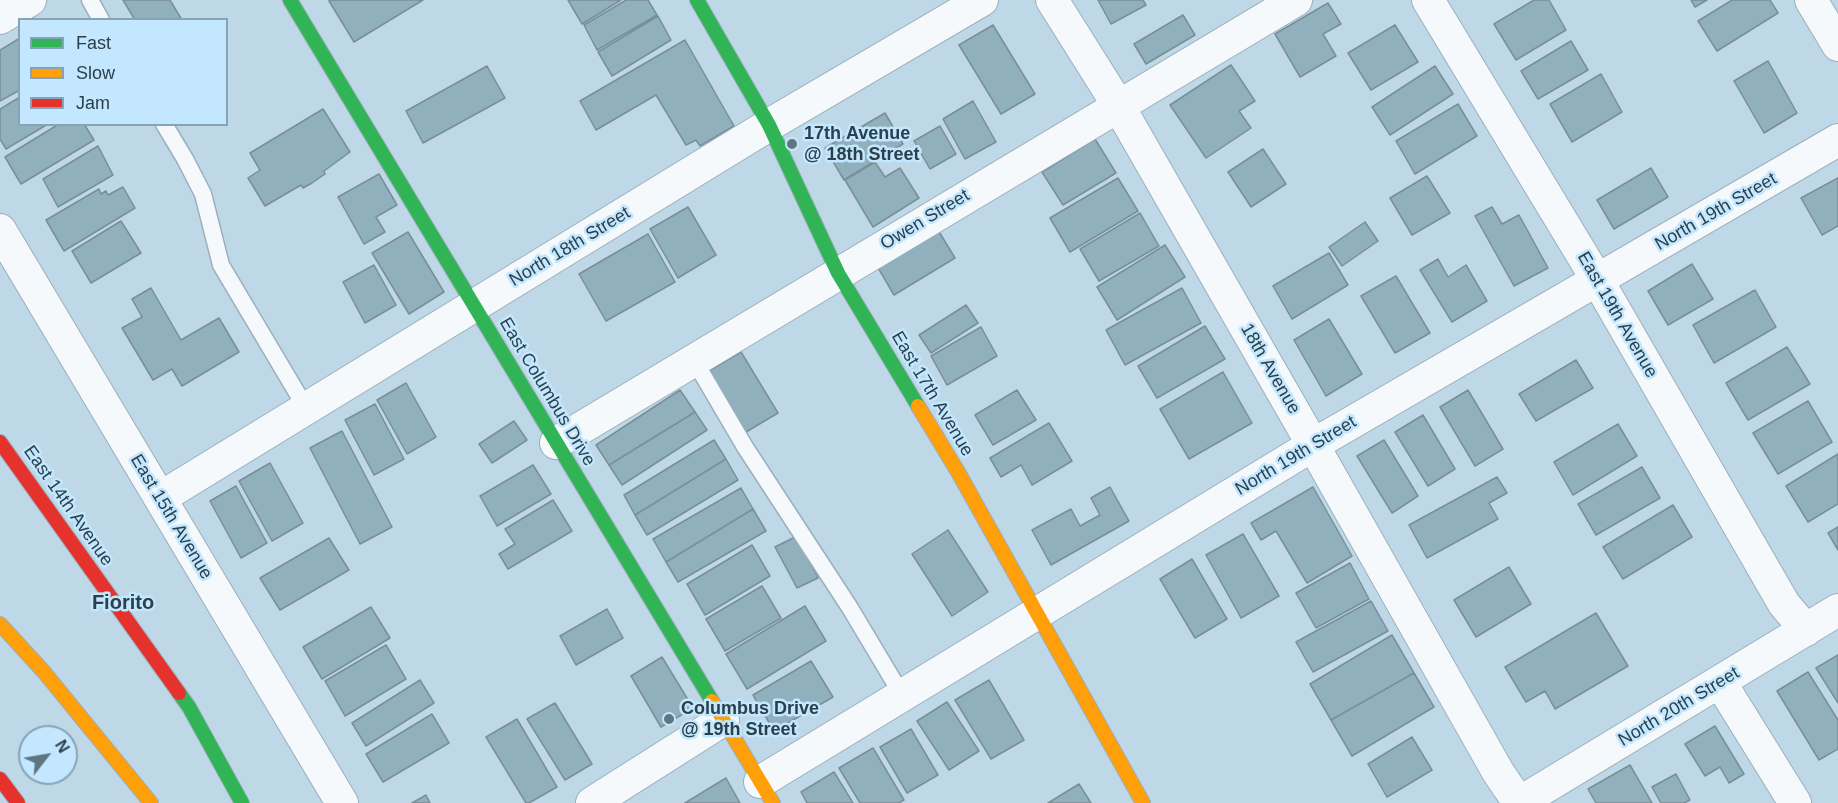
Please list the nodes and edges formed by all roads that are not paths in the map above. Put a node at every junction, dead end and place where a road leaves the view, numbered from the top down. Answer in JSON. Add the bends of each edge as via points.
{"nodes":[{"id":1,"x":30,"y":0,"type":"edge"},
{"id":2,"x":90,"y":0,"type":"edge"},
{"id":3,"x":697,"y":0,"type":"edge"},
{"id":4,"x":982,"y":0,"type":"edge"},
{"id":5,"x":1052,"y":0,"type":"edge"},
{"id":6,"x":1428,"y":0,"type":"edge"},
{"id":7,"x":1811,"y":0,"type":"edge"},
{"id":8,"x":296,"y":2,"type":"edge"},
{"id":9,"x":1282,"y":4,"type":"edge"},
{"id":10,"x":0,"y":18,"type":"edge"},
{"id":11,"x":100,"y":18,"type":"edge"},
{"id":12,"x":1838,"y":45,"type":"edge"},
{"id":13,"x":1118,"y":105,"type":"junction"},
{"id":14,"x":165,"y":126,"type":"edge"},
{"id":15,"x":769,"y":126,"type":"junction"},
{"id":16,"x":1838,"y":140,"type":"edge"},
{"id":17,"x":0,"y":230,"type":"edge"},
{"id":18,"x":838,"y":273,"type":"junction"},
{"id":19,"x":1598,"y":281,"type":"junction"},
{"id":20,"x":475,"y":305,"type":"junction"},
{"id":21,"x":694,"y":360,"type":"junction"},
{"id":22,"x":306,"y":408,"type":"junction"},
{"id":23,"x":0,"y":442,"type":"edge"},
{"id":24,"x":556,"y":443,"type":"junction"},
{"id":25,"x":1313,"y":445,"type":"junction"},
{"id":26,"x":160,"y":498,"type":"junction"},
{"id":27,"x":1838,"y":610,"type":"edge"},
{"id":28,"x":1037,"y":614,"type":"junction"},
{"id":29,"x":0,"y":624,"type":"edge"},
{"id":30,"x":1806,"y":630,"type":"junction"},
{"id":31,"x":1720,"y":682,"type":"junction"},
{"id":32,"x":902,"y":695,"type":"junction"},
{"id":33,"x":723,"y":720,"type":"junction"},
{"id":34,"x":0,"y":779,"type":"edge"},
{"id":35,"x":766,"y":792,"type":"edge"},
{"id":36,"x":18,"y":803,"type":"edge"},
{"id":37,"x":151,"y":803,"type":"edge"},
{"id":38,"x":242,"y":803,"type":"edge"},
{"id":39,"x":342,"y":803,"type":"edge"},
{"id":40,"x":592,"y":803,"type":"edge"},
{"id":41,"x":1143,"y":803,"type":"edge"},
{"id":42,"x":1519,"y":803,"type":"edge"},
{"id":43,"x":1795,"y":803,"type":"edge"}],
"edges":[{"from":1,"to":10,"type":"street"},
{"from":2,"to":11,"type":"lane"},
{"from":3,"to":15,"type":"main road","name":"East 17th Avenue"},
{"from":4,"to":15,"type":"street","name":"North 18th Street"},
{"from":5,"to":13,"type":"street","name":"18th Avenue"},
{"from":6,"to":19,"type":"street","name":"East 19th Avenue"},
{"from":7,"to":12,"type":"street"},
{"from":8,"to":20,"type":"main road","name":"East Columbus Drive"},
{"from":9,"to":13,"type":"street","name":"Owen Street"},
{"from":13,"to":18,"type":"street","name":"Owen Street"},
{"from":13,"to":25,"type":"street","name":"18th Avenue"},
{"from":14,"to":22,"type":"lane","via":[[200,187],[221,265]]},
{"from":15,"to":18,"type":"main road","name":"East 17th Avenue"},
{"from":15,"to":20,"type":"street","name":"North 18th Street"},
{"from":16,"to":19,"type":"street","name":"North 19th Street"},
{"from":17,"to":26,"type":"street","name":"East 15th Avenue"},
{"from":18,"to":21,"type":"street","name":"Owen Street"},
{"from":18,"to":28,"type":"main road","name":"East 17th Avenue","via":[[958,472]]},
{"from":19,"to":25,"type":"street","name":"North 19th Street"},
{"from":19,"to":30,"type":"street","name":"East 19th Avenue","via":[[1784,604]]},
{"from":20,"to":22,"type":"street","name":"North 18th Street"},
{"from":20,"to":24,"type":"main road","name":"East Columbus Drive"},
{"from":21,"to":24,"type":"street","name":"Owen Street"},
{"from":21,"to":32,"type":"lane"},
{"from":22,"to":26,"type":"street","name":"North 18th Street"},
{"from":23,"to":38,"type":"main road","name":"East 14th Avenue","via":[[189,707]]},
{"from":24,"to":33,"type":"main road","name":"East Columbus Drive"},
{"from":25,"to":28,"type":"street","name":"North 19th Street"},
{"from":25,"to":42,"type":"street","name":"18th Avenue"},
{"from":26,"to":39,"type":"street","name":"East 15th Avenue"},
{"from":27,"to":30,"type":"street","name":"North 20th Street"},
{"from":28,"to":32,"type":"street","name":"North 19th Street"},
{"from":28,"to":41,"type":"main road","name":"East 17th Avenue"},
{"from":29,"to":37,"type":"main road"},
{"from":30,"to":31,"type":"street","name":"North 20th Street"},
{"from":31,"to":42,"type":"street","name":"North 20th Street"},
{"from":31,"to":43,"type":"street"},
{"from":32,"to":35,"type":"street","name":"North 19th Street"},
{"from":33,"to":35,"type":"main road","name":"East Columbus Drive"},
{"from":33,"to":40,"type":"street"},
{"from":34,"to":36,"type":"main road"}]}
